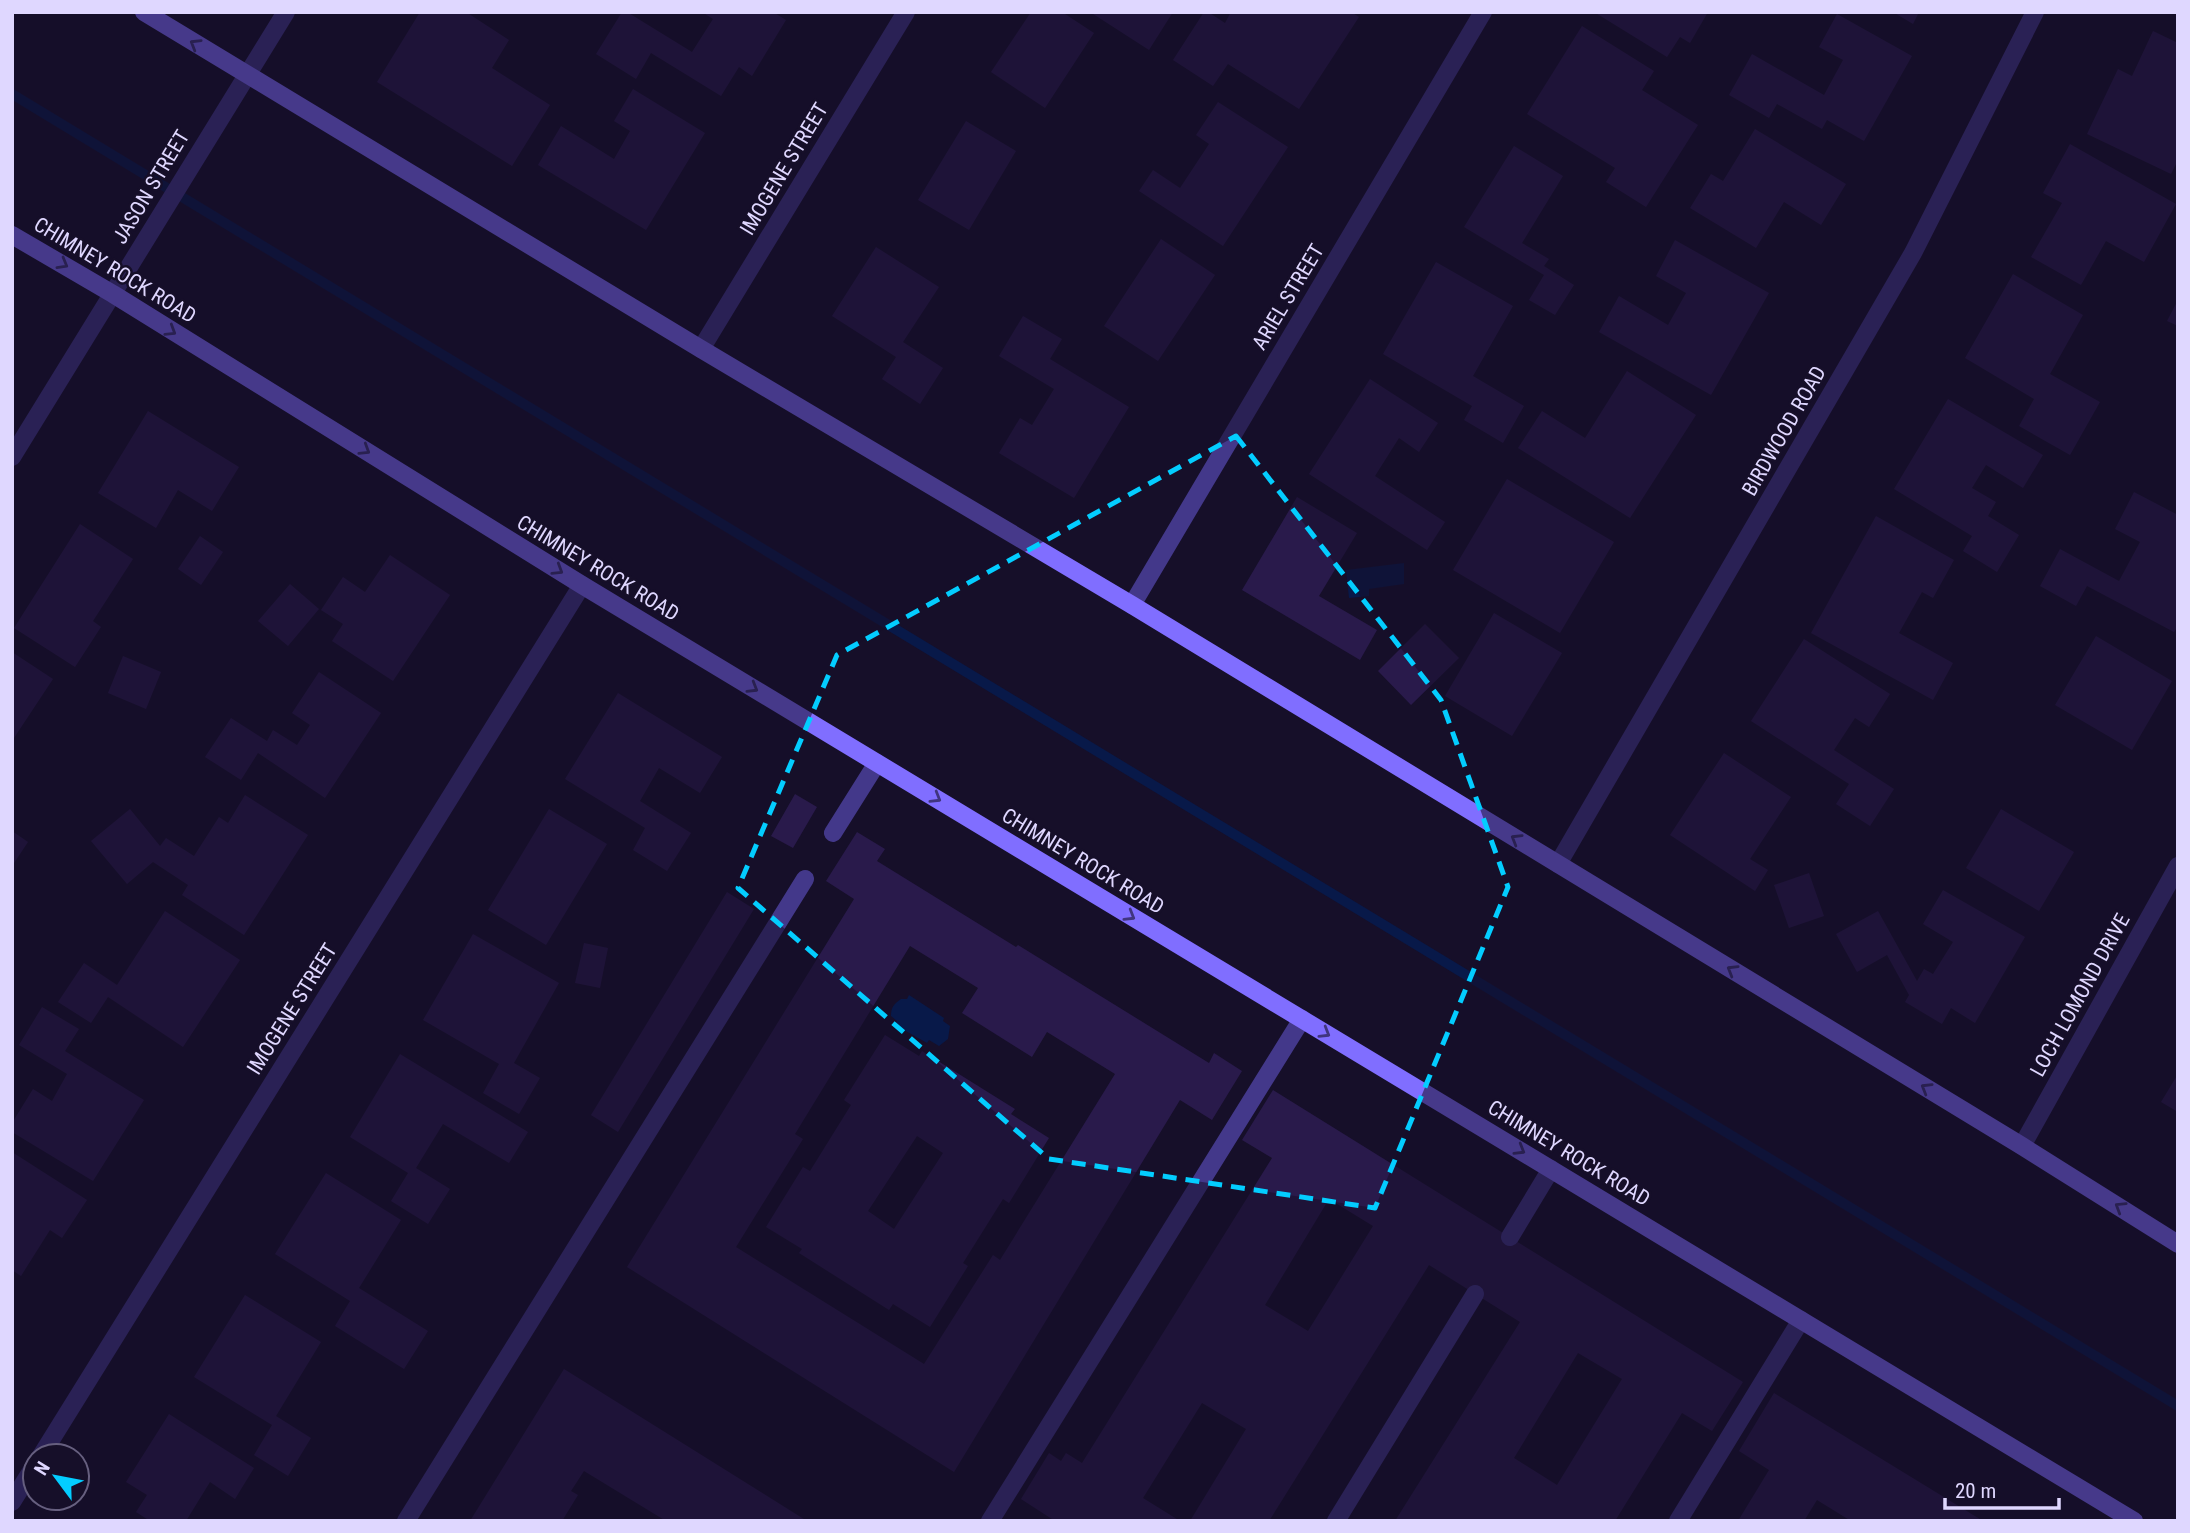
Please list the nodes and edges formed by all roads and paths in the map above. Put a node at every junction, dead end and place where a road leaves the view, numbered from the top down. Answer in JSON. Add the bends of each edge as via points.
{"nodes":[{"id":1,"x":144,"y":12,"type":"edge"},
{"id":2,"x":286,"y":12,"type":"edge"},
{"id":3,"x":906,"y":12,"type":"edge"},
{"id":4,"x":1483,"y":12,"type":"edge"},
{"id":5,"x":2035,"y":12,"type":"edge"},
{"id":6,"x":246,"y":75,"type":"junction"},
{"id":7,"x":12,"y":235,"type":"edge"},
{"id":8,"x":113,"y":294,"type":"junction"},
{"id":9,"x":701,"y":349,"type":"junction"},
{"id":10,"x":12,"y":457,"type":"edge"},
{"id":11,"x":582,"y":586,"type":"junction"},
{"id":12,"x":1132,"y":605,"type":"junction"},
{"id":13,"x":877,"y":763,"type":"junction"},
{"id":14,"x":833,"y":833,"type":"dead end"},
{"id":15,"x":1558,"y":864,"type":"junction"},
{"id":16,"x":2178,"y":866,"type":"edge"},
{"id":17,"x":805,"y":879,"type":"dead end"},
{"id":18,"x":1302,"y":1019,"type":"junction"},
{"id":19,"x":2022,"y":1146,"type":"junction"},
{"id":20,"x":1550,"y":1169,"type":"junction"},
{"id":21,"x":1510,"y":1237,"type":"dead end"},
{"id":22,"x":2178,"y":1244,"type":"edge"},
{"id":23,"x":1475,"y":1294,"type":"dead end"},
{"id":24,"x":1801,"y":1320,"type":"junction"},
{"id":25,"x":50,"y":1442,"type":"edge"},
{"id":26,"x":406,"y":1521,"type":"edge"},
{"id":27,"x":990,"y":1521,"type":"edge"},
{"id":28,"x":1336,"y":1521,"type":"edge"},
{"id":29,"x":1678,"y":1521,"type":"edge"},
{"id":30,"x":2134,"y":1521,"type":"edge"}],
"edges":[{"from":6,"to":1,"type":"main road","one_way":true},
{"from":2,"to":6,"type":"street","name":"JASON STREET"},
{"from":3,"to":9,"type":"street","name":"IMOGENE STREET"},
{"from":4,"to":12,"type":"street","name":"ARIEL STREET"},
{"from":5,"to":15,"type":"street","name":"BIRDWOOD ROAD","via":[[1913,253]]},
{"from":6,"to":8,"type":"street","name":"JASON STREET"},
{"from":6,"to":9,"type":"main road"},
{"from":7,"to":8,"type":"main road","name":"CHIMNEY ROCK ROAD","one_way":true},
{"from":8,"to":10,"type":"street","name":"JASON STREET"},
{"from":8,"to":11,"type":"main road","name":"CHIMNEY ROCK ROAD","one_way":true},
{"from":9,"to":12,"type":"main road"},
{"from":11,"to":13,"type":"main road","name":"CHIMNEY ROCK ROAD","one_way":true},
{"from":11,"to":25,"type":"street","name":"IMOGENE STREET"},
{"from":15,"to":12,"type":"main road","one_way":true},
{"from":13,"to":14,"type":"street"},
{"from":13,"to":18,"type":"main road","name":"CHIMNEY ROCK ROAD","one_way":true},
{"from":19,"to":15,"type":"main road","one_way":true},
{"from":16,"to":19,"type":"street","name":"LOCH LOMOND DRIVE"},
{"from":17,"to":26,"type":"street"},
{"from":18,"to":20,"type":"main road","name":"CHIMNEY ROCK ROAD","one_way":true},
{"from":18,"to":27,"type":"street"},
{"from":22,"to":19,"type":"main road","one_way":true},
{"from":20,"to":21,"type":"street"},
{"from":20,"to":24,"type":"main road","name":"CHIMNEY ROCK ROAD"},
{"from":23,"to":28,"type":"street"},
{"from":24,"to":29,"type":"street"},
{"from":24,"to":30,"type":"main road","name":"CHIMNEY ROCK ROAD"}]}
